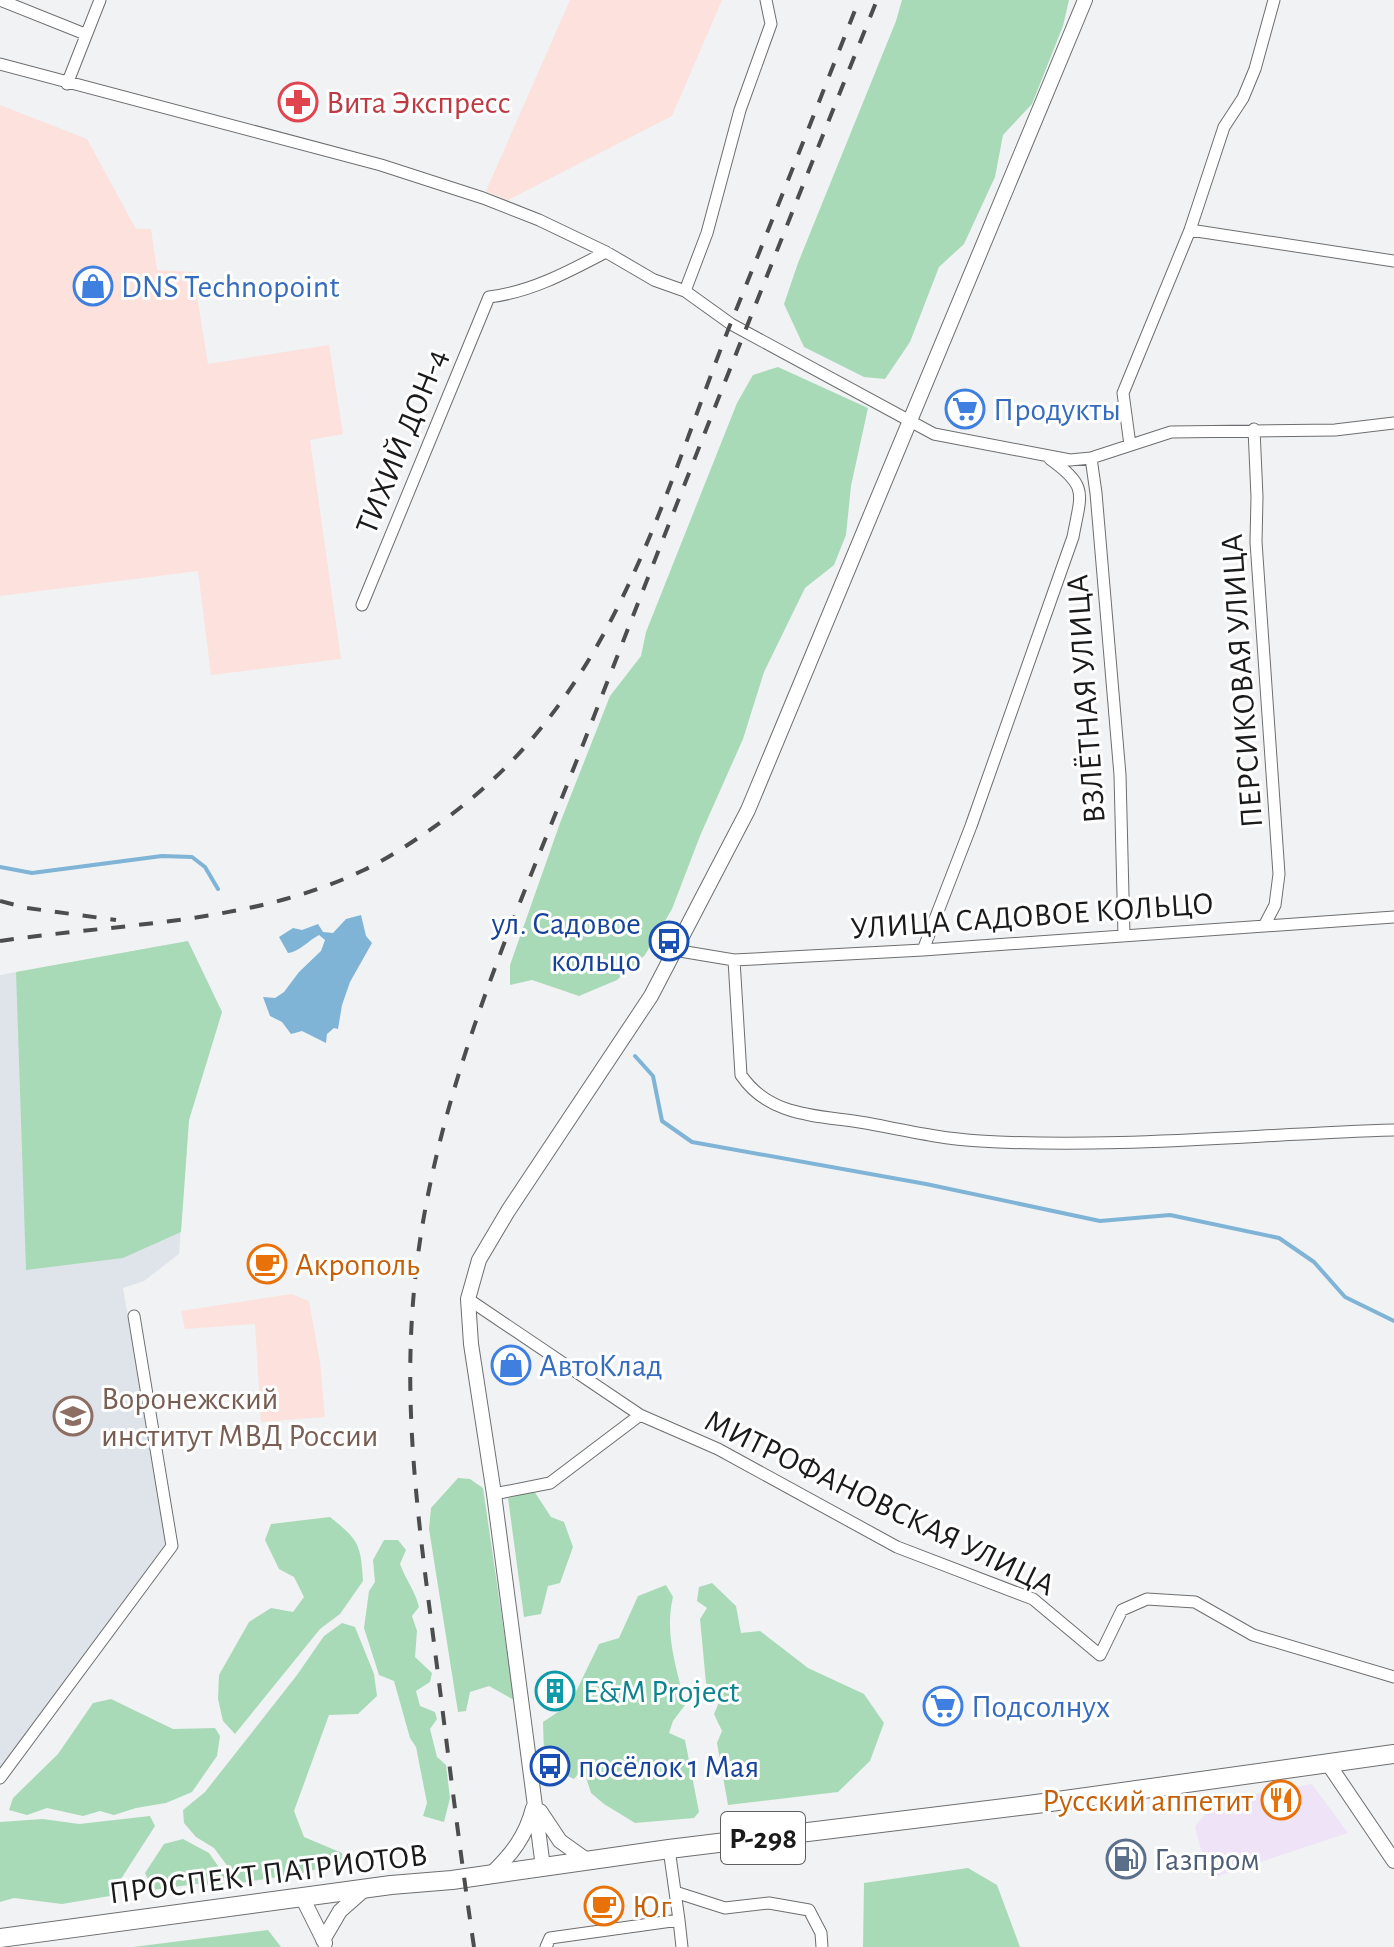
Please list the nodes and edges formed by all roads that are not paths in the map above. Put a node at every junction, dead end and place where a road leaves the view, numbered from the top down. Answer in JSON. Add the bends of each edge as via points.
{"nodes":[{"id":1,"x":0,"y":0,"type":"edge"},
{"id":2,"x":100,"y":0,"type":"edge"},
{"id":3,"x":766,"y":0,"type":"edge"},
{"id":4,"x":1085,"y":0,"type":"edge"},
{"id":5,"x":1274,"y":0,"type":"edge"},
{"id":6,"x":85,"y":34,"type":"junction"},
{"id":7,"x":0,"y":64,"type":"edge"},
{"id":8,"x":67,"y":84,"type":"junction"},
{"id":9,"x":1190,"y":230,"type":"junction"},
{"id":10,"x":606,"y":252,"type":"junction"},
{"id":11,"x":1394,"y":261,"type":"edge"},
{"id":12,"x":685,"y":291,"type":"junction"},
{"id":13,"x":910,"y":420,"type":"junction"},
{"id":14,"x":1394,"y":423,"type":"edge"},
{"id":15,"x":1254,"y":429,"type":"junction"},
{"id":16,"x":1130,"y":445,"type":"junction"},
{"id":17,"x":1045,"y":456,"type":"junction"},
{"id":18,"x":1091,"y":458,"type":"junction"},
{"id":19,"x":362,"y":605,"type":"dead end"},
{"id":20,"x":1394,"y":917,"type":"edge"},
{"id":21,"x":1264,"y":926,"type":"junction"},
{"id":22,"x":1124,"y":936,"type":"junction"},
{"id":23,"x":674,"y":950,"type":"junction"},
{"id":24,"x":923,"y":950,"type":"junction"},
{"id":25,"x":734,"y":960,"type":"junction"},
{"id":26,"x":1394,"y":1130,"type":"edge"},
{"id":27,"x":468,"y":1299,"type":"junction"},
{"id":28,"x":134,"y":1316,"type":"dead end"},
{"id":29,"x":640,"y":1415,"type":"junction"},
{"id":30,"x":494,"y":1494,"type":"junction"},
{"id":31,"x":1394,"y":1677,"type":"edge"},
{"id":32,"x":1394,"y":1754,"type":"edge"},
{"id":33,"x":1327,"y":1762,"type":"junction"},
{"id":34,"x":0,"y":1778,"type":"edge"},
{"id":35,"x":535,"y":1800,"type":"junction"},
{"id":36,"x":669,"y":1849,"type":"junction"},
{"id":37,"x":588,"y":1861,"type":"junction"},
{"id":38,"x":1394,"y":1861,"type":"edge"},
{"id":39,"x":543,"y":1867,"type":"junction"},
{"id":40,"x":491,"y":1874,"type":"junction"},
{"id":41,"x":365,"y":1889,"type":"junction"},
{"id":42,"x":675,"y":1892,"type":"junction"},
{"id":43,"x":302,"y":1897,"type":"junction"},
{"id":44,"x":679,"y":1920,"type":"junction"},
{"id":45,"x":0,"y":1938,"type":"edge"},
{"id":46,"x":325,"y":1943,"type":"edge"},
{"id":47,"x":546,"y":1947,"type":"edge"},
{"id":48,"x":682,"y":1947,"type":"edge"},
{"id":49,"x":822,"y":1947,"type":"edge"}],
"edges":[{"from":1,"to":6,"type":"street"},
{"from":2,"to":6,"type":"street"},
{"from":3,"to":12,"type":"street","via":[[771,24]]},
{"from":4,"to":13,"type":"street"},
{"from":5,"to":9,"type":"street","via":[[1255,69],[1224,127]]},
{"from":6,"to":8,"type":"street"},
{"from":7,"to":8,"type":"street"},
{"from":8,"to":10,"type":"street","via":[[381,165],[483,198]]},
{"from":9,"to":11,"type":"street"},
{"from":9,"to":16,"type":"street","via":[[1123,393]]},
{"from":10,"to":12,"type":"street"},
{"from":10,"to":19,"type":"street","name":"ТИХИЙ ДОН-4","via":[[525,290],[489,297]]},
{"from":12,"to":13,"type":"street","via":[[744,331]]},
{"from":13,"to":17,"type":"street","via":[[934,434]]},
{"from":13,"to":23,"type":"street","via":[[748,810]]},
{"from":14,"to":15,"type":"street","via":[[1335,430]]},
{"from":15,"to":16,"type":"street","via":[[1171,432]]},
{"from":15,"to":21,"type":"street","name":"ПЕРСИКОВАЯ УЛИЦА","via":[[1256,542],[1279,874],[1275,905]]},
{"from":16,"to":18,"type":"street"},
{"from":17,"to":18,"type":"street"},
{"from":17,"to":24,"type":"street","via":[[1078,484],[1081,498],[1073,537]]},
{"from":18,"to":22,"type":"street","name":"ВЗЛЁТНАЯ УЛИЦА","via":[[1120,775]]},
{"from":20,"to":21,"type":"street","name":"УЛИЦА САДОВОЕ КОЛЬЦО"},
{"from":21,"to":22,"type":"street","name":"УЛИЦА САДОВОЕ КОЛЬЦО"},
{"from":22,"to":24,"type":"street","name":"УЛИЦА САДОВОЕ КОЛЬЦО"},
{"from":23,"to":25,"type":"street","name":"УЛИЦА САДОВОЕ КОЛЬЦО"},
{"from":23,"to":27,"type":"street","via":[[651,996],[479,1260]]},
{"from":24,"to":25,"type":"street","name":"УЛИЦА САДОВОЕ КОЛЬЦО"},
{"from":25,"to":26,"type":"street","via":[[741,1075],[749,1088],[780,1109],[978,1141],[1218,1139]]},
{"from":27,"to":29,"type":"street","name":"МИТРОФАНОВСКАЯ УЛИЦА"},
{"from":27,"to":30,"type":"street"},
{"from":28,"to":34,"type":"street","via":[[172,1546]]},
{"from":29,"to":30,"type":"street","via":[[550,1483]]},
{"from":29,"to":31,"type":"street","name":"МИТРОФАНОВСКАЯ УЛИЦА","via":[[718,1449],[897,1547],[1033,1599],[1100,1655],[1122,1610],[1147,1599],[1195,1602],[1253,1635]]},
{"from":30,"to":35,"type":"street"},
{"from":32,"to":33,"type":"highway","number":"Р-298"},
{"from":33,"to":36,"type":"highway","number":"Р-298"},
{"from":33,"to":38,"type":"street"},
{"from":35,"to":37,"type":"street","via":[[551,1831]]},
{"from":35,"to":39,"type":"street"},
{"from":35,"to":40,"type":"street","via":[[516,1848]]},
{"from":36,"to":37,"type":"highway","number":"Р-298"},
{"from":36,"to":42,"type":"street"},
{"from":37,"to":39,"type":"highway","number":"Р-298"},
{"from":39,"to":40,"type":"highway","name":"ПРОСПЕКТ ПАТРИОТОВ","number":"Р-298"},
{"from":40,"to":41,"type":"highway","name":"ПРОСПЕКТ ПАТРИОТОВ","number":"Р-298"},
{"from":41,"to":43,"type":"highway","name":"ПРОСПЕКТ ПАТРИОТОВ","number":"Р-298"},
{"from":41,"to":46,"type":"street","via":[[340,1911]]},
{"from":42,"to":44,"type":"street"},
{"from":42,"to":49,"type":"street","via":[[725,1908],[769,1903],[809,1910]]},
{"from":43,"to":45,"type":"highway","name":"ПРОСПЕКТ ПАТРИОТОВ","number":"Р-298"},
{"from":43,"to":46,"type":"street"},
{"from":44,"to":47,"type":"street","via":[[550,1938]]},
{"from":44,"to":48,"type":"street"}]}
